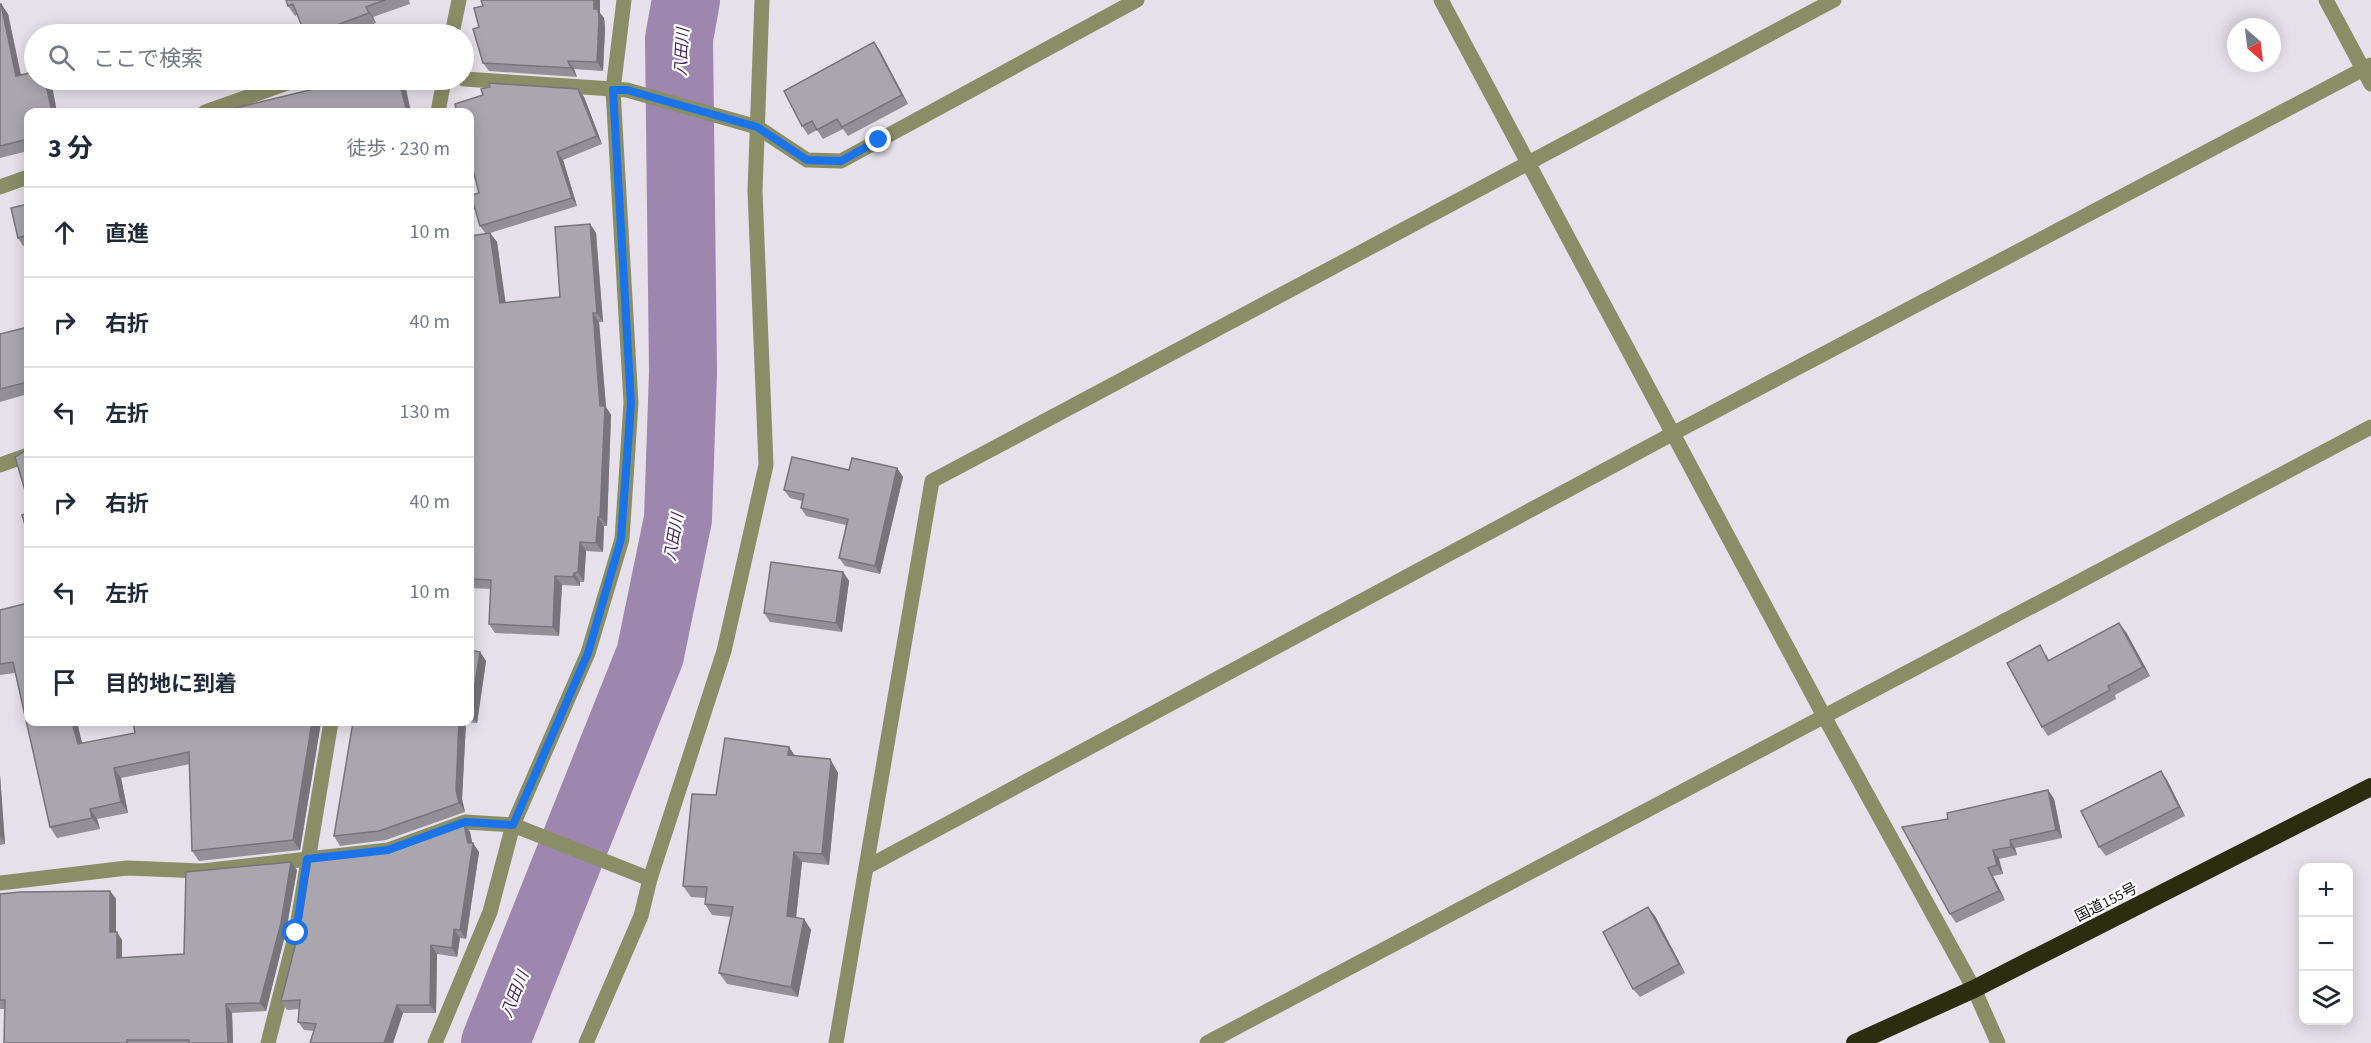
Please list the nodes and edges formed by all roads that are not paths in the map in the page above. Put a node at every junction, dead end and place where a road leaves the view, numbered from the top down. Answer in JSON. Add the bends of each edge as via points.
{"nodes":[{"id":1,"x":459,"y":0,"type":"edge"},
{"id":2,"x":624,"y":0,"type":"edge"},
{"id":3,"x":762,"y":0,"type":"edge"},
{"id":4,"x":1137,"y":0,"type":"edge"},
{"id":5,"x":1441,"y":0,"type":"edge"},
{"id":6,"x":1834,"y":0,"type":"edge"},
{"id":7,"x":2326,"y":0,"type":"edge"},
{"id":8,"x":454,"y":24,"type":"edge"},
{"id":9,"x":2367,"y":67,"type":"edge"},
{"id":10,"x":474,"y":80,"type":"edge"},
{"id":11,"x":2371,"y":84,"type":"edge"},
{"id":12,"x":268,"y":90,"type":"edge"},
{"id":13,"x":442,"y":90,"type":"edge"},
{"id":14,"x":620,"y":90,"type":"junction"},
{"id":15,"x":216,"y":108,"type":"edge"},
{"id":16,"x":439,"y":108,"type":"edge"},
{"id":17,"x":753,"y":126,"type":"junction"},
{"id":18,"x":1526,"y":162,"type":"junction"},
{"id":19,"x":24,"y":178,"type":"edge"},
{"id":20,"x":0,"y":187,"type":"edge"},
{"id":21,"x":2371,"y":427,"type":"edge"},
{"id":22,"x":1672,"y":434,"type":"junction"},
{"id":23,"x":24,"y":456,"type":"edge"},
{"id":24,"x":0,"y":465,"type":"edge"},
{"id":25,"x":1825,"y":718,"type":"junction"},
{"id":26,"x":330,"y":726,"type":"edge"},
{"id":27,"x":2371,"y":787,"type":"edge"},
{"id":28,"x":513,"y":825,"type":"junction"},
{"id":29,"x":307,"y":859,"type":"junction"},
{"id":30,"x":867,"y":867,"type":"junction"},
{"id":31,"x":650,"y":879,"type":"junction"},
{"id":32,"x":0,"y":883,"type":"edge"},
{"id":33,"x":1974,"y":989,"type":"junction"},
{"id":34,"x":268,"y":1043,"type":"edge"},
{"id":35,"x":435,"y":1043,"type":"edge"},
{"id":36,"x":586,"y":1043,"type":"edge"},
{"id":37,"x":836,"y":1043,"type":"edge"},
{"id":38,"x":1207,"y":1043,"type":"edge"},
{"id":39,"x":1855,"y":1043,"type":"edge"},
{"id":40,"x":1998,"y":1043,"type":"edge"}],
"edges":[{"from":1,"to":8,"type":"street"},
{"from":2,"to":14,"type":"street"},
{"from":3,"to":17,"type":"street"},
{"from":4,"to":17,"type":"street","via":[[841,161],[807,160]]},
{"from":5,"to":18,"type":"street"},
{"from":6,"to":18,"type":"street"},
{"from":7,"to":9,"type":"street"},
{"from":9,"to":11,"type":"street"},
{"from":9,"to":22,"type":"street"},
{"from":10,"to":14,"type":"street"},
{"from":12,"to":15,"type":"street"},
{"from":13,"to":16,"type":"street"},
{"from":14,"to":17,"type":"street"},
{"from":14,"to":28,"type":"street","via":[[631,403],[621,539],[588,653]]},
{"from":17,"to":31,"type":"street","via":[[766,465],[724,651]]},
{"from":18,"to":22,"type":"street"},
{"from":18,"to":30,"type":"street","via":[[932,481]]},
{"from":19,"to":20,"type":"street"},
{"from":21,"to":25,"type":"street"},
{"from":22,"to":25,"type":"street"},
{"from":22,"to":30,"type":"street"},
{"from":23,"to":24,"type":"street"},
{"from":25,"to":33,"type":"street"},
{"from":25,"to":38,"type":"street"},
{"from":26,"to":29,"type":"street"},
{"from":27,"to":33,"type":"highway","name":"国道155号"},
{"from":28,"to":29,"type":"street","via":[[465,822],[388,850]]},
{"from":28,"to":31,"type":"street"},
{"from":28,"to":35,"type":"street","via":[[490,912]]},
{"from":29,"to":32,"type":"street","via":[[202,871],[127,868]]},
{"from":29,"to":34,"type":"street","via":[[296,933]]},
{"from":30,"to":37,"type":"street"},
{"from":31,"to":36,"type":"street","via":[[641,916]]},
{"from":33,"to":39,"type":"highway","name":"国道155号"},
{"from":33,"to":40,"type":"street"}]}
